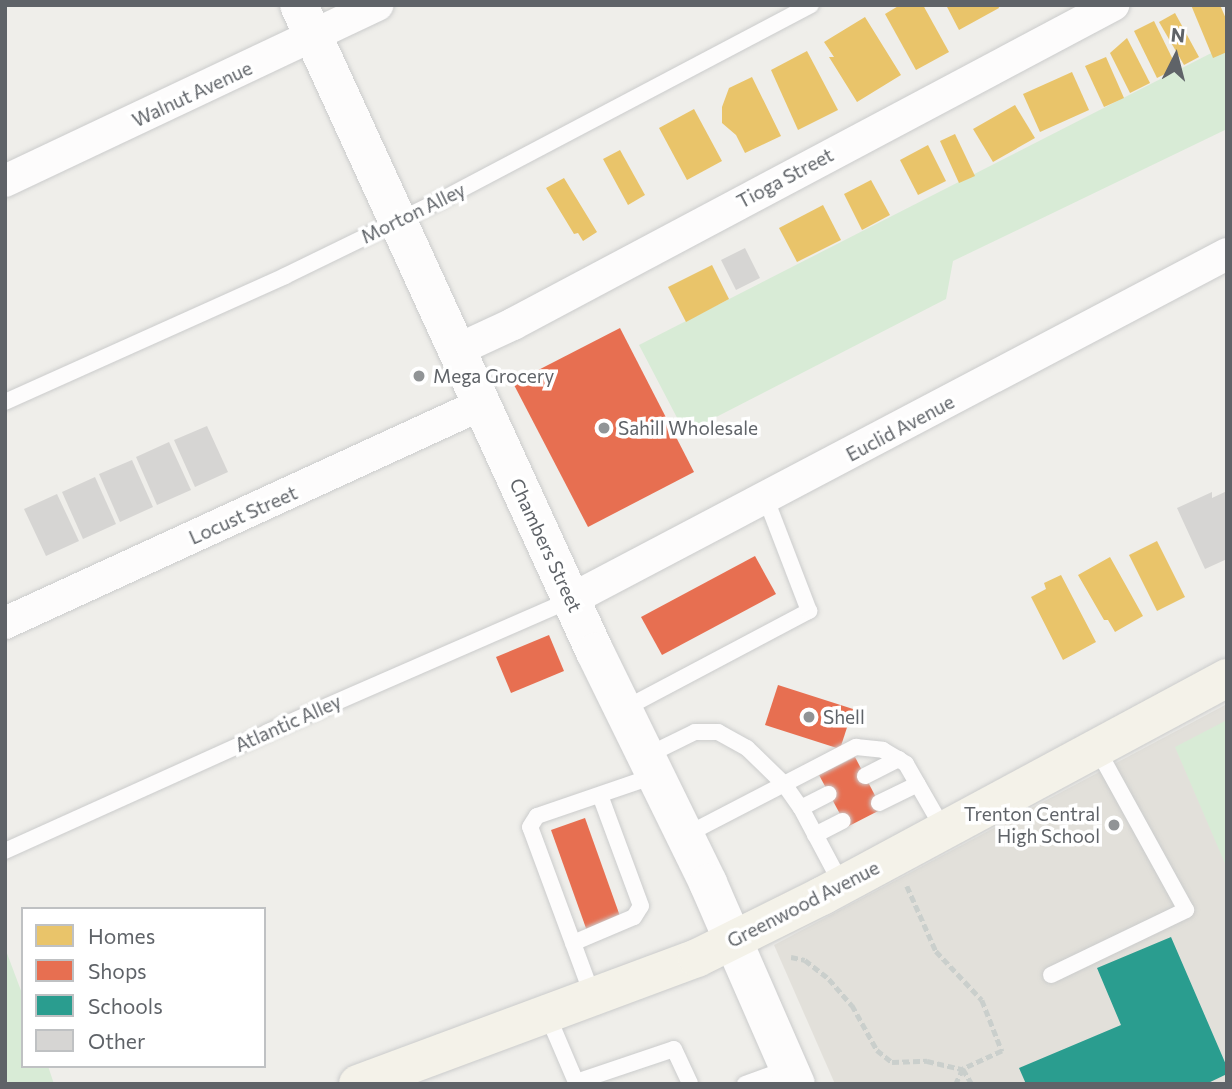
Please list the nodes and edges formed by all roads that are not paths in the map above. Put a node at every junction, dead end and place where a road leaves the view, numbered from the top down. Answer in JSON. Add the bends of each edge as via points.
{"nodes":[{"id":1,"x":378,"y":5,"type":"edge"},
{"id":2,"x":811,"y":5,"type":"edge"},
{"id":3,"x":1114,"y":5,"type":"edge"},
{"id":4,"x":306,"y":21,"type":"edge"},
{"id":5,"x":5,"y":181,"type":"edge"},
{"id":6,"x":397,"y":221,"type":"junction"},
{"id":7,"x":1227,"y":254,"type":"edge"},
{"id":8,"x":457,"y":350,"type":"junction"},
{"id":9,"x":5,"y":402,"type":"edge"},
{"id":10,"x":480,"y":405,"type":"junction"},
{"id":11,"x":766,"y":499,"type":"junction"},
{"id":12,"x":572,"y":599,"type":"junction"},
{"id":13,"x":5,"y":623,"type":"edge"},
{"id":14,"x":1227,"y":678,"type":"edge"},
{"id":15,"x":622,"y":710,"type":"junction"},
{"id":16,"x":1097,"y":749,"type":"junction"},
{"id":17,"x":899,"y":759,"type":"junction"},
{"id":18,"x":649,"y":766,"type":"junction"},
{"id":19,"x":865,"y":776,"type":"dead end"},
{"id":20,"x":784,"y":784,"type":"junction"},
{"id":21,"x":918,"y":784,"type":"junction"},
{"id":22,"x":829,"y":794,"type":"dead end"},
{"id":23,"x":600,"y":795,"type":"junction"},
{"id":24,"x":879,"y":803,"type":"dead end"},
{"id":25,"x":801,"y":808,"type":"junction"},
{"id":26,"x":843,"y":821,"type":"dead end"},
{"id":27,"x":944,"y":830,"type":"junction"},
{"id":28,"x":815,"y":835,"type":"junction"},
{"id":29,"x":684,"y":836,"type":"junction"},
{"id":30,"x":5,"y":852,"type":"edge"},
{"id":31,"x":842,"y":885,"type":"junction"},
{"id":32,"x":733,"y":939,"type":"junction"},
{"id":33,"x":573,"y":943,"type":"junction"},
{"id":34,"x":1051,"y":975,"type":"dead end"},
{"id":35,"x":593,"y":998,"type":"junction"},
{"id":36,"x":547,"y":1014,"type":"junction"},
{"id":37,"x":792,"y":1076,"type":"edge"},
{"id":38,"x":358,"y":1084,"type":"edge"},
{"id":39,"x":690,"y":1084,"type":"edge"},
{"id":40,"x":745,"y":1084,"type":"edge"}],
"edges":[{"from":1,"to":4,"type":"street","name":"Walnut Avenue"},
{"from":2,"to":6,"type":"lane","name":"Morton Alley"},
{"from":3,"to":8,"type":"street","name":"Tioga Street"},
{"from":4,"to":5,"type":"street","name":"Walnut Avenue"},
{"from":4,"to":6,"type":"street","name":"Chambers Street"},
{"from":6,"to":8,"type":"street","name":"Chambers Street"},
{"from":6,"to":9,"type":"lane","name":"Morton Alley"},
{"from":7,"to":11,"type":"street","name":"Euclid Avenue"},
{"from":8,"to":10,"type":"street","name":"Chambers Street"},
{"from":10,"to":12,"type":"street","name":"Chambers Street"},
{"from":10,"to":13,"type":"street","name":"Locust Street"},
{"from":11,"to":12,"type":"street","name":"Euclid Avenue"},
{"from":11,"to":15,"type":"lane","via":[[809,611]]},
{"from":12,"to":15,"type":"street","name":"Chambers Street"},
{"from":12,"to":30,"type":"lane","name":"Atlantic Alley"},
{"from":14,"to":16,"type":"main road","name":"Greenwood Avenue"},
{"from":15,"to":18,"type":"street","name":"Chambers Street"},
{"from":16,"to":27,"type":"main road","name":"Greenwood Avenue"},
{"from":16,"to":34,"type":"lane","via":[[1186,910]]},
{"from":17,"to":19,"type":"lane"},
{"from":17,"to":20,"type":"lane","via":[[883,750],[856,747]]},
{"from":17,"to":21,"type":"lane"},
{"from":18,"to":20,"type":"lane","via":[[695,732],[718,732],[747,748]]},
{"from":18,"to":23,"type":"lane"},
{"from":18,"to":29,"type":"street","name":"Chambers Street"},
{"from":20,"to":25,"type":"lane"},
{"from":20,"to":29,"type":"lane"},
{"from":21,"to":24,"type":"lane"},
{"from":21,"to":27,"type":"lane"},
{"from":22,"to":25,"type":"lane"},
{"from":23,"to":33,"type":"lane","via":[[641,906],[634,917]]},
{"from":23,"to":33,"type":"lane","via":[[537,816],[530,827]]},
{"from":25,"to":28,"type":"lane"},
{"from":26,"to":28,"type":"lane"},
{"from":27,"to":31,"type":"main road","name":"Greenwood Avenue"},
{"from":28,"to":31,"type":"lane"},
{"from":29,"to":32,"type":"street","name":"Chambers Street"},
{"from":31,"to":32,"type":"main road","name":"Greenwood Avenue"},
{"from":32,"to":35,"type":"main road","name":"Greenwood Avenue","via":[[680,966]]},
{"from":32,"to":37,"type":"street","name":"Chambers Street"},
{"from":33,"to":35,"type":"lane"},
{"from":35,"to":36,"type":"main road","name":"Greenwood Avenue"},
{"from":36,"to":38,"type":"main road","name":"Greenwood Avenue"},
{"from":36,"to":39,"type":"lane","via":[[576,1082],[674,1049]]},
{"from":37,"to":40,"type":"lane"}]}
